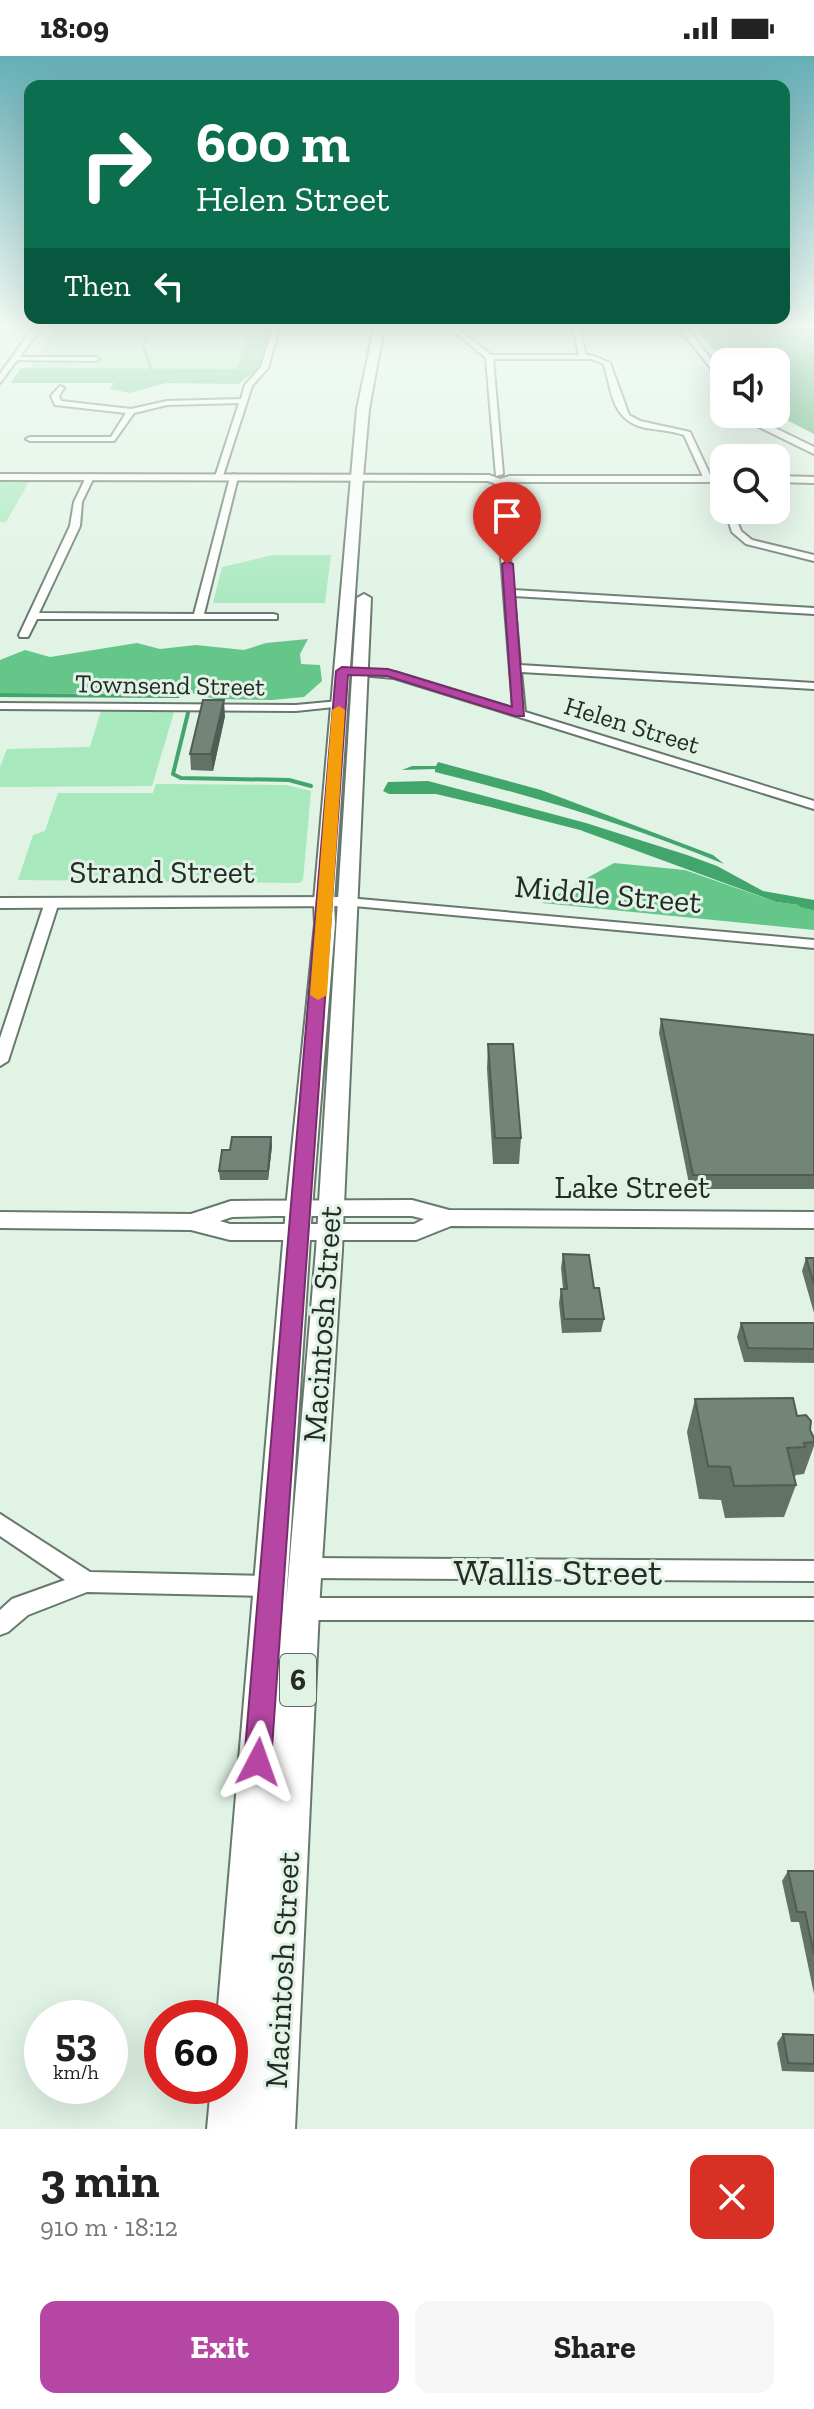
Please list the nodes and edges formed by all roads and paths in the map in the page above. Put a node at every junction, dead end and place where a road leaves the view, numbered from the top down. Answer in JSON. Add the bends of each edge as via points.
{"nodes":[{"id":1,"x":123,"y":425,"type":"edge"},
{"id":2,"x":236,"y":425,"type":"edge"},
{"id":3,"x":363,"y":425,"type":"edge"},
{"id":4,"x":372,"y":425,"type":"edge"},
{"id":5,"x":495,"y":425,"type":"edge"},
{"id":6,"x":650,"y":425,"type":"edge"},
{"id":7,"x":768,"y":428,"type":"edge"},
{"id":8,"x":30,"y":439,"type":"dead end"},
{"id":9,"x":814,"y":451,"type":"edge"},
{"id":10,"x":710,"y":470,"type":"edge"},
{"id":11,"x":0,"y":477,"type":"edge"},
{"id":12,"x":90,"y":477,"type":"junction"},
{"id":13,"x":219,"y":477,"type":"junction"},
{"id":14,"x":234,"y":477,"type":"junction"},
{"id":15,"x":363,"y":477,"type":"junction"},
{"id":16,"x":499,"y":478,"type":"junction"},
{"id":17,"x":710,"y":479,"type":"edge"},
{"id":18,"x":790,"y":479,"type":"edge"},
{"id":19,"x":814,"y":480,"type":"edge"},
{"id":20,"x":734,"y":524,"type":"edge"},
{"id":21,"x":814,"y":558,"type":"edge"},
{"id":22,"x":510,"y":593,"type":"junction"},
{"id":23,"x":814,"y":611,"type":"edge"},
{"id":24,"x":199,"y":615,"type":"junction"},
{"id":25,"x":33,"y":616,"type":"junction"},
{"id":26,"x":273,"y":617,"type":"dead end"},
{"id":27,"x":24,"y":635,"type":"dead end"},
{"id":28,"x":516,"y":668,"type":"junction"},
{"id":29,"x":351,"y":671,"type":"junction"},
{"id":30,"x":814,"y":686,"type":"edge"},
{"id":31,"x":339,"y":704,"type":"junction"},
{"id":32,"x":0,"y":706,"type":"edge"},
{"id":33,"x":519,"y":713,"type":"junction"},
{"id":34,"x":814,"y":805,"type":"edge"},
{"id":35,"x":324,"y":891,"type":"junction"},
{"id":36,"x":52,"y":902,"type":"junction"},
{"id":37,"x":0,"y":903,"type":"edge"},
{"id":38,"x":348,"y":908,"type":"junction"},
{"id":39,"x":814,"y":944,"type":"edge"},
{"id":40,"x":0,"y":1061,"type":"edge"},
{"id":41,"x":0,"y":1220,"type":"edge"},
{"id":42,"x":314,"y":1220,"type":"junction"},
{"id":43,"x":814,"y":1220,"type":"edge"},
{"id":44,"x":0,"y":1524,"type":"edge"},
{"id":45,"x":305,"y":1568,"type":"junction"},
{"id":46,"x":814,"y":1571,"type":"edge"},
{"id":47,"x":87,"y":1582,"type":"junction"},
{"id":48,"x":271,"y":1586,"type":"junction"},
{"id":49,"x":302,"y":1609,"type":"junction"},
{"id":50,"x":814,"y":1609,"type":"edge"},
{"id":51,"x":0,"y":1624,"type":"edge"},
{"id":52,"x":229,"y":2129,"type":"edge"},
{"id":53,"x":273,"y":2129,"type":"edge"}],
"edges":[{"from":1,"to":8,"type":"street","via":[[114,439]]},
{"from":2,"to":13,"type":"street"},
{"from":3,"to":15,"type":"main road","name":"Macintosh Street","number":"6"},
{"from":4,"to":15,"type":"main road","name":"Macintosh Street","number":"6"},
{"from":5,"to":16,"type":"street"},
{"from":6,"to":10,"type":"street","via":[[687,434]]},
{"from":7,"to":9,"type":"street"},
{"from":11,"to":12,"type":"street"},
{"from":12,"to":13,"type":"street"},
{"from":12,"to":25,"type":"street","via":[[78,502],[75,526]]},
{"from":13,"to":14,"type":"street"},
{"from":14,"to":15,"type":"street"},
{"from":14,"to":24,"type":"street"},
{"from":15,"to":16,"type":"street"},
{"from":15,"to":29,"type":"main road","name":"Macintosh Street","number":"6"},
{"from":16,"to":17,"type":"street"},
{"from":16,"to":22,"type":"street"},
{"from":18,"to":19,"type":"street"},
{"from":20,"to":21,"type":"street","via":[[749,542]]},
{"from":22,"to":23,"type":"street"},
{"from":22,"to":28,"type":"street"},
{"from":24,"to":25,"type":"street"},
{"from":24,"to":26,"type":"street"},
{"from":25,"to":27,"type":"street"},
{"from":28,"to":30,"type":"street"},
{"from":28,"to":33,"type":"street"},
{"from":29,"to":31,"type":"main road","name":"Macintosh Street","number":"6"},
{"from":29,"to":33,"type":"street","name":"Helen Street","via":[[388,673]]},
{"from":29,"to":38,"type":"main road","name":"Macintosh Street","number":"6"},
{"from":31,"to":32,"type":"street","name":"Townsend Street"},
{"from":31,"to":35,"type":"main road","name":"Macintosh Street","number":"6"},
{"from":33,"to":34,"type":"street","name":"Helen Street"},
{"from":35,"to":36,"type":"street","name":"Strand Street","via":[[267,901]]},
{"from":35,"to":38,"type":"street","name":"Middle Street"},
{"from":35,"to":42,"type":"main road","name":"Macintosh Street","number":"6"},
{"from":36,"to":37,"type":"street","name":"Strand Street"},
{"from":36,"to":40,"type":"street"},
{"from":38,"to":39,"type":"street","name":"Middle Street","via":[[396,905]]},
{"from":38,"to":42,"type":"main road","name":"Macintosh Street","number":"6"},
{"from":41,"to":42,"type":"street","name":"Lake Street","via":[[191,1222],[230,1232]]},
{"from":42,"to":43,"type":"street","name":"Lake Street","via":[[416,1232],[449,1218]]},
{"from":42,"to":45,"type":"main road","name":"Macintosh Street","number":"6"},
{"from":42,"to":48,"type":"main road","name":"Macintosh Street","number":"6"},
{"from":44,"to":47,"type":"street"},
{"from":45,"to":46,"type":"street","name":"Wallis Street"},
{"from":45,"to":49,"type":"main road","name":"Macintosh Street","number":"6"},
{"from":47,"to":48,"type":"street"},
{"from":47,"to":51,"type":"street","via":[[20,1607]]},
{"from":48,"to":52,"type":"main road","name":"Macintosh Street","number":"6"},
{"from":49,"to":50,"type":"street","name":"Wallis Street"},
{"from":49,"to":53,"type":"main road","name":"Macintosh Street","number":"6"}]}
